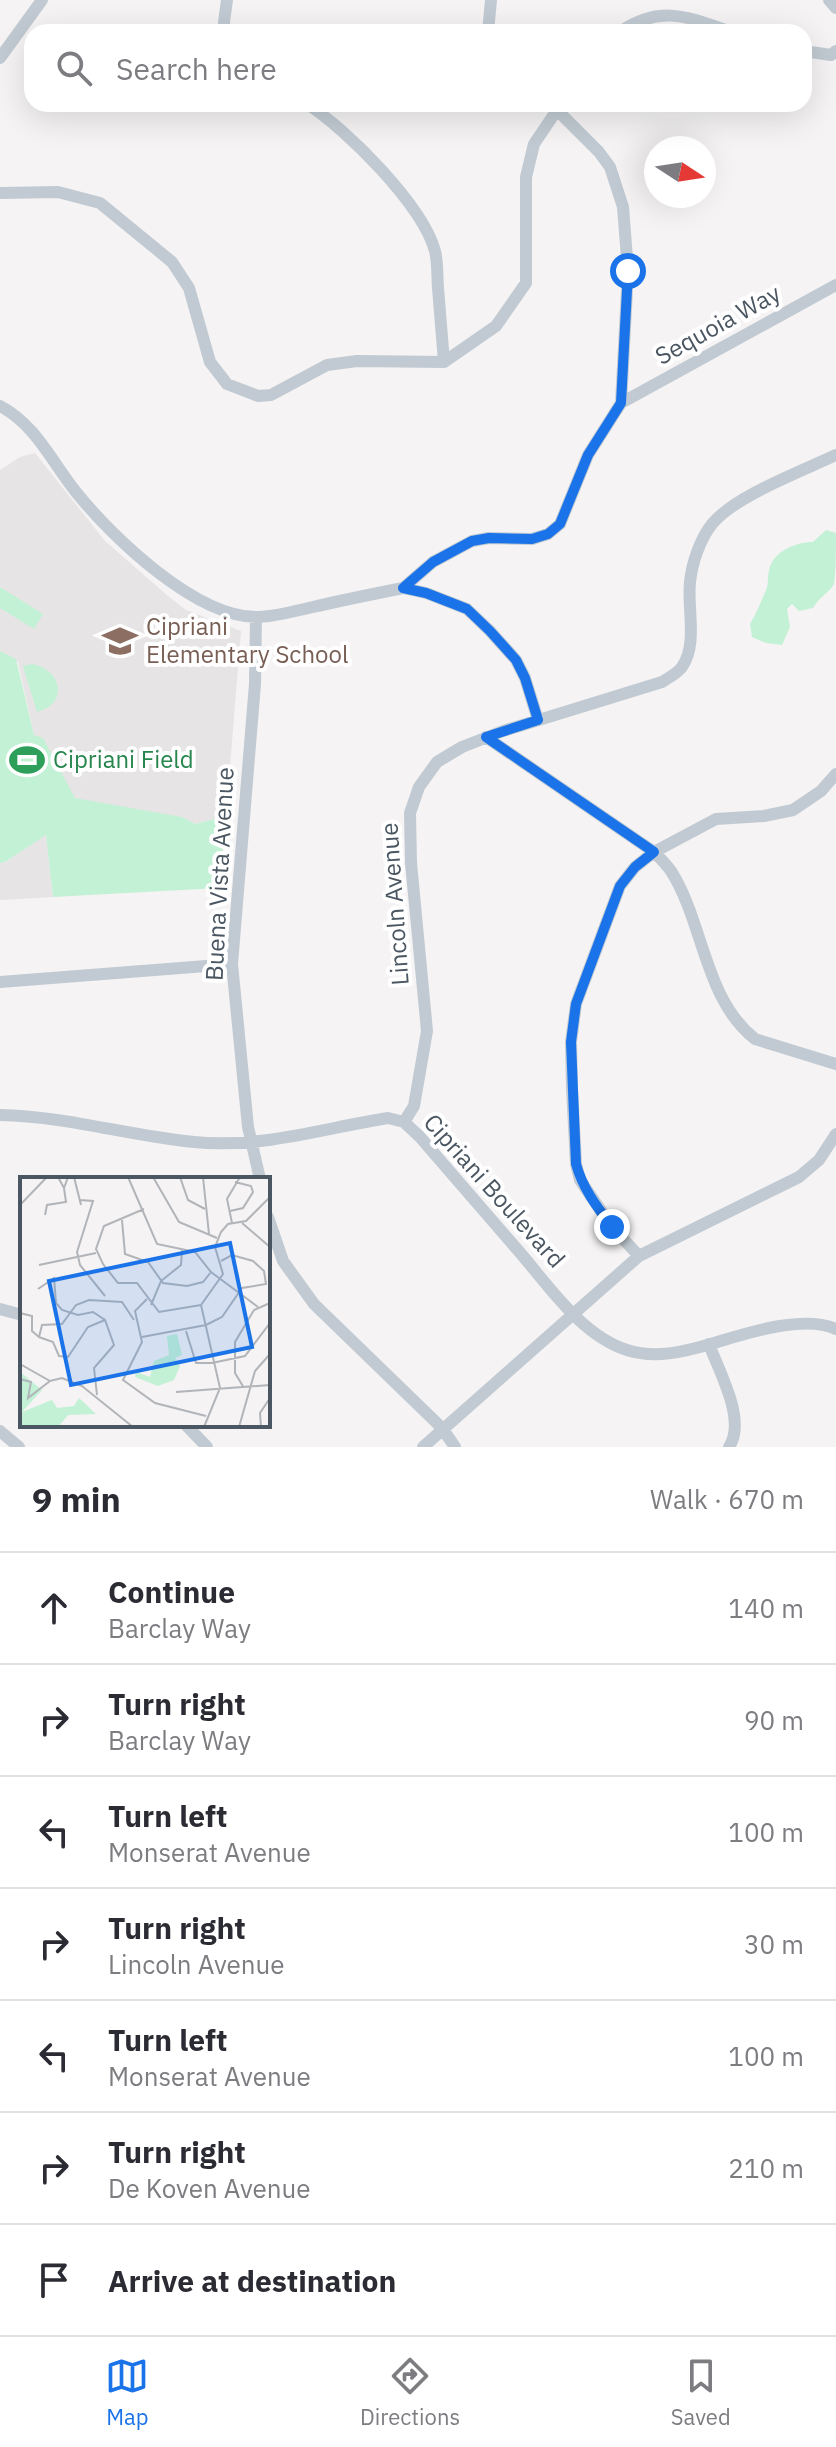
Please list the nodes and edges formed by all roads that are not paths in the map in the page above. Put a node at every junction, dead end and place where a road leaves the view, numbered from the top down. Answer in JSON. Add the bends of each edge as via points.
{"nodes":[{"id":1,"x":42,"y":0,"type":"edge"},
{"id":2,"x":227,"y":0,"type":"edge"},
{"id":3,"x":491,"y":0,"type":"edge"},
{"id":4,"x":829,"y":0,"type":"edge"},
{"id":5,"x":836,"y":8,"type":"edge"},
{"id":6,"x":25,"y":24,"type":"edge"},
{"id":7,"x":224,"y":24,"type":"edge"},
{"id":8,"x":489,"y":24,"type":"edge"},
{"id":9,"x":642,"y":24,"type":"edge"},
{"id":10,"x":704,"y":24,"type":"edge"},
{"id":11,"x":24,"y":25,"type":"edge"},
{"id":12,"x":836,"y":51,"type":"edge"},
{"id":13,"x":812,"y":52,"type":"edge"},
{"id":14,"x":0,"y":58,"type":"edge"},
{"id":15,"x":319,"y":112,"type":"edge"},
{"id":16,"x":553,"y":112,"type":"edge"},
{"id":17,"x":562,"y":112,"type":"edge"},
{"id":18,"x":0,"y":193,"type":"edge"},
{"id":19,"x":836,"y":285,"type":"edge"},
{"id":20,"x":444,"y":362,"type":"junction"},
{"id":21,"x":621,"y":403,"type":"junction"},
{"id":22,"x":0,"y":406,"type":"edge"},
{"id":23,"x":836,"y":455,"type":"edge"},
{"id":24,"x":403,"y":588,"type":"junction"},
{"id":25,"x":256,"y":617,"type":"junction"},
{"id":26,"x":538,"y":720,"type":"junction"},
{"id":27,"x":486,"y":737,"type":"junction"},
{"id":28,"x":836,"y":774,"type":"edge"},
{"id":29,"x":654,"y":852,"type":"junction"},
{"id":30,"x":232,"y":964,"type":"junction"},
{"id":31,"x":0,"y":982,"type":"edge"},
{"id":32,"x":836,"y":1064,"type":"edge"},
{"id":33,"x":0,"y":1115,"type":"edge"},
{"id":34,"x":404,"y":1122,"type":"junction"},
{"id":35,"x":836,"y":1134,"type":"edge"},
{"id":36,"x":253,"y":1142,"type":"junction"},
{"id":37,"x":260,"y":1177,"type":"edge"},
{"id":38,"x":270,"y":1223,"type":"edge"},
{"id":39,"x":639,"y":1256,"type":"junction"},
{"id":40,"x":0,"y":1309,"type":"edge"},
{"id":41,"x":20,"y":1314,"type":"edge"},
{"id":42,"x":574,"y":1314,"type":"junction"},
{"id":43,"x":836,"y":1329,"type":"edge"},
{"id":44,"x":709,"y":1344,"type":"junction"},
{"id":45,"x":188,"y":1427,"type":"edge"},
{"id":46,"x":442,"y":1428,"type":"junction"},
{"id":47,"x":0,"y":1431,"type":"edge"},
{"id":48,"x":19,"y":1447,"type":"edge"},
{"id":49,"x":207,"y":1447,"type":"edge"},
{"id":50,"x":423,"y":1447,"type":"edge"},
{"id":51,"x":455,"y":1447,"type":"edge"},
{"id":52,"x":729,"y":1447,"type":"edge"}],
"edges":[{"from":1,"to":6,"type":"street"},
{"from":2,"to":7,"type":"street"},
{"from":3,"to":8,"type":"street"},
{"from":4,"to":5,"type":"street"},
{"from":9,"to":10,"type":"street","via":[[656,14]]},
{"from":11,"to":14,"type":"street"},
{"from":12,"to":13,"type":"street"},
{"from":15,"to":20,"type":"street","via":[[424,222],[435,252]]},
{"from":16,"to":20,"type":"street","via":[[534,144],[526,177],[526,283],[496,326]]},
{"from":17,"to":21,"type":"street","via":[[610,167],[623,207],[628,271]]},
{"from":18,"to":20,"type":"street","via":[[58,192],[100,203],[151,244],[172,262],[189,288],[210,362],[227,384],[243,392],[271,395],[327,365]]},
{"from":19,"to":21,"type":"street","name":"Sequoia Way"},
{"from":21,"to":24,"type":"street","via":[[588,455],[560,524],[532,539],[472,541],[433,562]]},
{"from":22,"to":25,"type":"street","via":[[27,425],[77,493],[151,567],[191,596]]},
{"from":23,"to":26,"type":"street","name":"Lincoln Avenue","via":[[762,490],[712,524],[696,554],[690,581],[689,648],[681,668],[662,682]]},
{"from":24,"to":25,"type":"street"},
{"from":24,"to":26,"type":"street","via":[[467,609],[490,631],[516,660]]},
{"from":25,"to":30,"type":"street","name":"Buena Vista Avenue"},
{"from":26,"to":27,"type":"street","name":"Lincoln Avenue"},
{"from":27,"to":29,"type":"street"},
{"from":27,"to":34,"type":"street","name":"Lincoln Avenue","via":[[437,762],[419,787],[410,813],[427,1031],[414,1106]]},
{"from":28,"to":29,"type":"street","via":[[793,810],[716,819]]},
{"from":29,"to":32,"type":"street","via":[[671,871],[724,1002],[745,1032]]},
{"from":29,"to":39,"type":"street","via":[[620,886],[576,1004],[571,1042],[580,1180]]},
{"from":30,"to":31,"type":"street"},
{"from":30,"to":36,"type":"street","name":"Buena Vista Avenue"},
{"from":33,"to":36,"type":"street","name":"Cipriani Boulevard","via":[[195,1143]]},
{"from":34,"to":36,"type":"street","name":"Cipriani Boulevard","via":[[388,1118]]},
{"from":34,"to":42,"type":"street","name":"Cipriani Boulevard"},
{"from":35,"to":39,"type":"street","via":[[819,1160],[799,1177]]},
{"from":36,"to":37,"type":"street","name":"Buena Vista Avenue"},
{"from":38,"to":46,"type":"street","via":[[283,1261],[314,1304]]},
{"from":39,"to":42,"type":"street"},
{"from":40,"to":41,"type":"street"},
{"from":42,"to":44,"type":"street","name":"Cipriani Boulevard","via":[[605,1341],[637,1353],[677,1353]]},
{"from":42,"to":46,"type":"street"},
{"from":43,"to":44,"type":"street","name":"Cipriani Boulevard","via":[[802,1325],[751,1331]]},
{"from":44,"to":52,"type":"street","via":[[735,1416],[735,1439]]},
{"from":45,"to":49,"type":"street"},
{"from":46,"to":50,"type":"street"},
{"from":46,"to":51,"type":"street"},
{"from":47,"to":48,"type":"street"}]}
